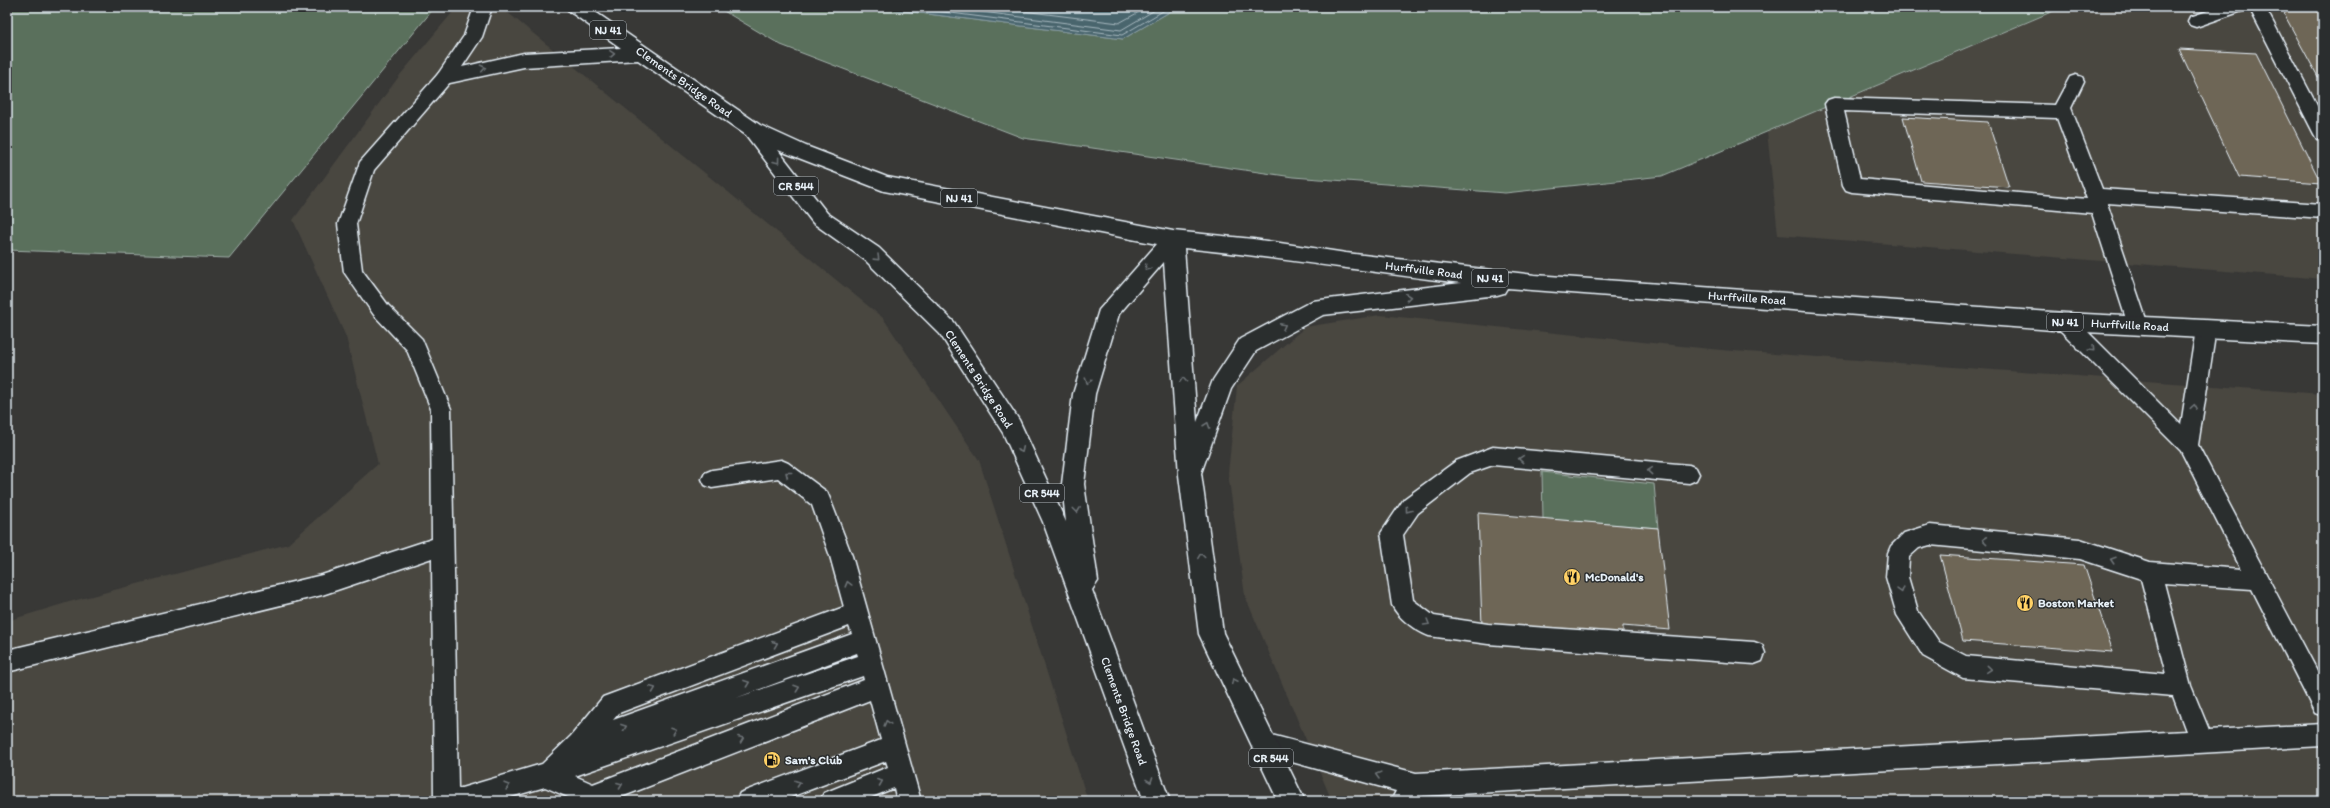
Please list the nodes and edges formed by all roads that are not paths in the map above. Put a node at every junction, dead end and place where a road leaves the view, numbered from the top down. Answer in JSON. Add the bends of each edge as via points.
{"nodes":[{"id":1,"x":483,"y":7,"type":"edge"},
{"id":2,"x":575,"y":7,"type":"edge"},
{"id":3,"x":2236,"y":7,"type":"edge"},
{"id":4,"x":2257,"y":7,"type":"edge"},
{"id":5,"x":2196,"y":21,"type":"dead end"},
{"id":6,"x":640,"y":52,"type":"junction"},
{"id":7,"x":445,"y":76,"type":"junction"},
{"id":8,"x":2076,"y":81,"type":"dead end"},
{"id":9,"x":2064,"y":112,"type":"junction"},
{"id":10,"x":753,"y":130,"type":"junction"},
{"id":11,"x":2323,"y":134,"type":"edge"},
{"id":12,"x":2097,"y":201,"type":"junction"},
{"id":13,"x":2323,"y":211,"type":"edge"},
{"id":14,"x":1173,"y":239,"type":"junction"},
{"id":15,"x":1535,"y":283,"type":"junction"},
{"id":16,"x":2065,"y":322,"type":"junction"},
{"id":17,"x":2138,"y":325,"type":"junction"},
{"id":18,"x":2206,"y":329,"type":"junction"},
{"id":19,"x":2323,"y":335,"type":"edge"},
{"id":20,"x":2188,"y":445,"type":"junction"},
{"id":21,"x":1689,"y":474,"type":"dead end"},
{"id":22,"x":1190,"y":475,"type":"junction"},
{"id":23,"x":712,"y":479,"type":"dead end"},
{"id":24,"x":442,"y":545,"type":"junction"},
{"id":25,"x":2150,"y":572,"type":"junction"},
{"id":26,"x":2258,"y":580,"type":"junction"},
{"id":27,"x":856,"y":614,"type":"junction"},
{"id":28,"x":1091,"y":621,"type":"junction"},
{"id":29,"x":864,"y":640,"type":"junction"},
{"id":30,"x":1754,"y":653,"type":"dead end"},
{"id":31,"x":7,"y":661,"type":"edge"},
{"id":32,"x":871,"y":662,"type":"junction"},
{"id":33,"x":877,"y":686,"type":"junction"},
{"id":34,"x":2180,"y":686,"type":"junction"},
{"id":35,"x":2323,"y":705,"type":"edge"},
{"id":36,"x":2323,"y":736,"type":"edge"},
{"id":37,"x":2202,"y":742,"type":"junction"},
{"id":38,"x":579,"y":744,"type":"junction"},
{"id":39,"x":1264,"y":744,"type":"junction"},
{"id":40,"x":894,"y":747,"type":"junction"},
{"id":41,"x":902,"y":773,"type":"junction"},
{"id":42,"x":545,"y":776,"type":"junction"},
{"id":43,"x":1410,"y":793,"type":"edge"},
{"id":44,"x":905,"y":800,"type":"edge"},
{"id":45,"x":446,"y":801,"type":"edge"},
{"id":46,"x":456,"y":801,"type":"edge"},
{"id":47,"x":748,"y":801,"type":"edge"},
{"id":48,"x":832,"y":801,"type":"edge"},
{"id":49,"x":1157,"y":801,"type":"edge"},
{"id":50,"x":1292,"y":801,"type":"edge"}],
"edges":[{"from":1,"to":7,"type":"main road","via":[[473,37]]},
{"from":2,"to":6,"type":"main road","name":"Clements Bridge Road","number":"NJ 41"},
{"from":3,"to":5,"type":"lane"},
{"from":4,"to":11,"type":"lane"},
{"from":7,"to":6,"type":"main road","one_way":true,"via":[[524,60]]},
{"from":6,"to":10,"type":"main road","name":"Clements Bridge Road","number":"NJ 41"},
{"from":7,"to":24,"type":"lane","via":[[366,167],[347,224],[353,272],[381,310],[415,345],[441,409]]},
{"from":8,"to":9,"type":"lane","via":[[2062,108]]},
{"from":9,"to":12,"type":"lane"},
{"from":9,"to":12,"type":"lane","via":[[1834,104],[1852,185]]},
{"from":10,"to":14,"type":"main road","name":"Clements Bridge Road","number":"NJ 41","via":[[884,184]]},
{"from":10,"to":28,"type":"main road","name":"Clements Bridge Road","number":"CR 544","one_way":true,"via":[[820,218],[872,254],[947,328],[1011,427],[1055,522]]},
{"from":12,"to":13,"type":"lane"},
{"from":12,"to":17,"type":"lane"},
{"from":14,"to":15,"type":"main road","name":"Hurffville Road","number":"NJ 41"},
{"from":22,"to":14,"type":"main road","number":"CR 544","one_way":true},
{"from":14,"to":28,"type":"main road","name":"Clements Bridge Road","one_way":true,"via":[[1110,310],[1084,394],[1073,484]]},
{"from":15,"to":16,"type":"main road","name":"Hurffville Road","number":"NJ 41"},
{"from":22,"to":15,"type":"main road","one_way":true,"via":[[1221,386],[1248,345],[1319,308]]},
{"from":16,"to":17,"type":"main road","name":"Hurffville Road","number":"NJ 41"},
{"from":16,"to":20,"type":"lane","one_way":true},
{"from":17,"to":18,"type":"main road","name":"Hurffville Road","number":"NJ 41"},
{"from":18,"to":19,"type":"main road","name":"Hurffville Road","number":"NJ 41"},
{"from":20,"to":18,"type":"lane","one_way":true},
{"from":20,"to":26,"type":"lane"},
{"from":21,"to":30,"type":"lane","one_way":true,"via":[[1492,456],[1463,467],[1411,506],[1392,533],[1403,605],[1429,626],[1480,633]]},
{"from":39,"to":22,"type":"main road","number":"CR 544","one_way":true,"via":[[1211,634]]},
{"from":27,"to":23,"type":"lane","one_way":true,"via":[[841,556],[820,499],[781,469]]},
{"from":24,"to":31,"type":"lane","via":[[322,585]]},
{"from":24,"to":45,"type":"lane"},
{"from":25,"to":26,"type":"lane"},
{"from":25,"to":34,"type":"lane"},
{"from":25,"to":34,"type":"lane","one_way":true,"via":[[2080,549],[1930,535],[1912,540],[1899,553],[1897,577],[1908,615],[1931,649],[1963,667]]},
{"from":26,"to":35,"type":"lane"},
{"from":27,"to":29,"type":"lane"},
{"from":38,"to":27,"type":"lane","one_way":true,"via":[[611,705]]},
{"from":28,"to":49,"type":"main road","name":"Clements Bridge Road","number":"CR 544","one_way":true},
{"from":29,"to":32,"type":"lane"},
{"from":38,"to":29,"type":"lane","one_way":true},
{"from":32,"to":33,"type":"lane"},
{"from":42,"to":32,"type":"lane","one_way":true},
{"from":40,"to":33,"type":"lane","one_way":true},
{"from":42,"to":33,"type":"lane","one_way":true,"via":[[593,796]]},
{"from":34,"to":37,"type":"lane"},
{"from":36,"to":37,"type":"lane"},
{"from":37,"to":43,"type":"lane"},
{"from":38,"to":42,"type":"lane"},
{"from":43,"to":39,"type":"lane","one_way":true},
{"from":39,"to":50,"type":"main road","number":"CR 544"},
{"from":40,"to":41,"type":"lane"},
{"from":47,"to":40,"type":"lane","one_way":true},
{"from":41,"to":44,"type":"lane"},
{"from":48,"to":41,"type":"lane","one_way":true},
{"from":46,"to":42,"type":"lane","one_way":true}]}
